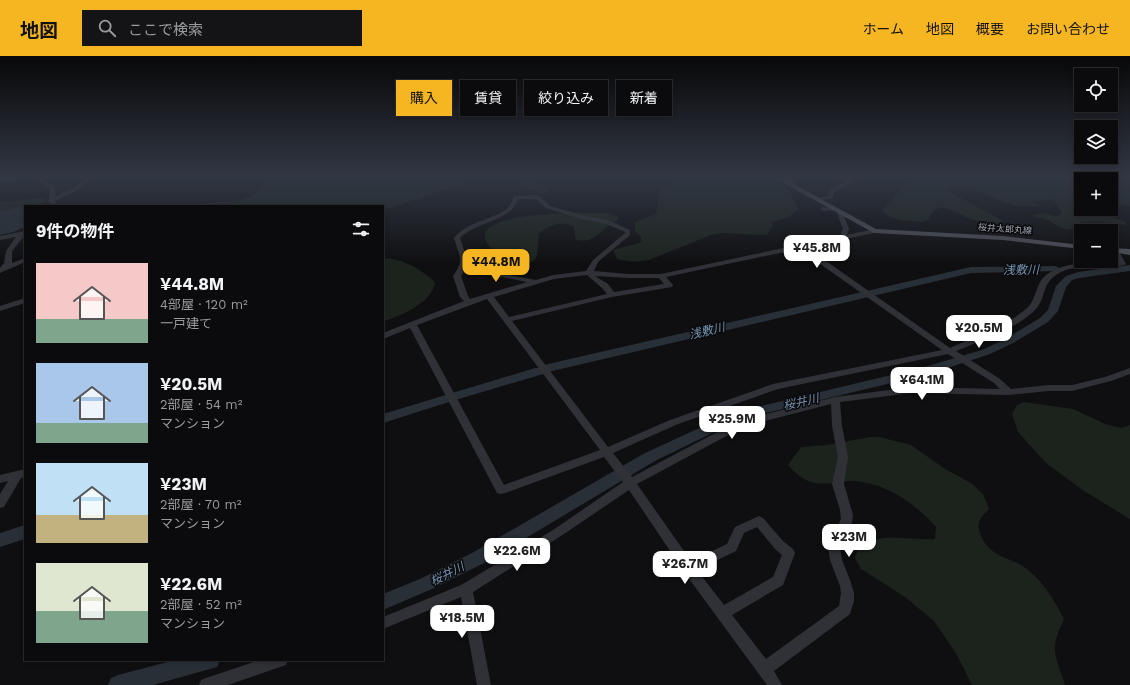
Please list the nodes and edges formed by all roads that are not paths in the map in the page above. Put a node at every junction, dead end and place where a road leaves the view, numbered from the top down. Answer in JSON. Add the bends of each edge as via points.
{"nodes":[{"id":1,"x":515,"y":205,"type":"edge"},
{"id":2,"x":547,"y":205,"type":"edge"},
{"id":3,"x":828,"y":205,"type":"edge"},
{"id":4,"x":823,"y":209,"type":"dead end"},
{"id":5,"x":837,"y":210,"type":"junction"},
{"id":6,"x":874,"y":231,"type":"junction"},
{"id":7,"x":23,"y":233,"type":"edge"},
{"id":8,"x":843,"y":237,"type":"junction"},
{"id":9,"x":0,"y":238,"type":"edge"},
{"id":10,"x":800,"y":246,"type":"junction"},
{"id":11,"x":1074,"y":246,"type":"edge"},
{"id":12,"x":1118,"y":251,"type":"edge"},
{"id":13,"x":1130,"y":252,"type":"edge"},
{"id":14,"x":1118,"y":258,"type":"edge"},
{"id":15,"x":24,"y":260,"type":"edge"},
{"id":16,"x":1118,"y":264,"type":"edge"},
{"id":17,"x":1074,"y":267,"type":"edge"},
{"id":18,"x":463,"y":268,"type":"junction"},
{"id":19,"x":3,"y":269,"type":"edge"},
{"id":20,"x":589,"y":273,"type":"junction"},
{"id":21,"x":661,"y":276,"type":"junction"},
{"id":22,"x":536,"y":282,"type":"junction"},
{"id":23,"x":612,"y":295,"type":"junction"},
{"id":24,"x":489,"y":296,"type":"junction"},
{"id":25,"x":24,"y":300,"type":"edge"},
{"id":26,"x":469,"y":302,"type":"junction"},
{"id":27,"x":0,"y":309,"type":"edge"},
{"id":28,"x":507,"y":320,"type":"junction"},
{"id":29,"x":412,"y":324,"type":"junction"},
{"id":30,"x":384,"y":336,"type":"edge"},
{"id":31,"x":952,"y":352,"type":"junction"},
{"id":32,"x":1130,"y":371,"type":"edge"},
{"id":33,"x":1009,"y":392,"type":"junction"},
{"id":34,"x":836,"y":400,"type":"junction"},
{"id":35,"x":606,"y":452,"type":"junction"},
{"id":36,"x":21,"y":474,"type":"edge"},
{"id":37,"x":0,"y":479,"type":"edge"},
{"id":38,"x":630,"y":483,"type":"junction"},
{"id":39,"x":0,"y":504,"type":"edge"},
{"id":40,"x":689,"y":568,"type":"junction"},
{"id":41,"x":466,"y":589,"type":"junction"},
{"id":42,"x":723,"y":613,"type":"junction"},
{"id":43,"x":384,"y":623,"type":"edge"},
{"id":44,"x":279,"y":661,"type":"edge"},
{"id":45,"x":765,"y":669,"type":"junction"},
{"id":46,"x":206,"y":685,"type":"edge"},
{"id":47,"x":484,"y":685,"type":"edge"},
{"id":48,"x":776,"y":685,"type":"edge"}],
"edges":[{"from":1,"to":18,"type":"street","via":[[506,213],[479,222],[461,232],[457,238],[464,259]]},
{"from":2,"to":20,"type":"street","via":[[628,231],[628,234],[595,261]]},
{"from":3,"to":5,"type":"main road","name":"桜井太郎丸線"},
{"from":4,"to":5,"type":"street"},
{"from":5,"to":6,"type":"main road","name":"桜井太郎丸線"},
{"from":5,"to":8,"type":"street","via":[[846,229]]},
{"from":6,"to":8,"type":"street"},
{"from":6,"to":11,"type":"main road","name":"桜井太郎丸線","via":[[1003,238]]},
{"from":7,"to":9,"type":"street"},
{"from":7,"to":19,"type":"street","via":[[9,251],[8,263]]},
{"from":8,"to":10,"type":"street"},
{"from":10,"to":21,"type":"street"},
{"from":10,"to":31,"type":"street"},
{"from":12,"to":13,"type":"main road"},
{"from":14,"to":16,"type":"street","via":[[1122,264]]},
{"from":15,"to":19,"type":"street"},
{"from":17,"to":31,"type":"street","via":[[1060,270],[1046,279],[1033,307],[1011,324]]},
{"from":18,"to":22,"type":"street"},
{"from":18,"to":26,"type":"street","via":[[457,276],[464,297]]},
{"from":20,"to":21,"type":"street"},
{"from":20,"to":22,"type":"street"},
{"from":20,"to":23,"type":"street"},
{"from":21,"to":23,"type":"street","via":[[669,285]]},
{"from":22,"to":24,"type":"street"},
{"from":23,"to":28,"type":"street"},
{"from":24,"to":26,"type":"street"},
{"from":24,"to":28,"type":"street"},
{"from":25,"to":27,"type":"street"},
{"from":26,"to":29,"type":"street"},
{"from":28,"to":35,"type":"street"},
{"from":29,"to":30,"type":"street"},
{"from":29,"to":35,"type":"street","via":[[501,490]]},
{"from":31,"to":33,"type":"street","via":[[997,381]]},
{"from":31,"to":35,"type":"street","via":[[776,386],[674,422]]},
{"from":32,"to":33,"type":"street","via":[[1080,387]]},
{"from":33,"to":34,"type":"street","via":[[912,390]]},
{"from":34,"to":38,"type":"street","via":[[742,423]]},
{"from":34,"to":45,"type":"street","via":[[843,457],[838,485],[847,520],[833,547],[846,582],[847,603],[845,610]]},
{"from":35,"to":38,"type":"street"},
{"from":36,"to":37,"type":"street"},
{"from":36,"to":39,"type":"street"},
{"from":38,"to":40,"type":"street"},
{"from":38,"to":41,"type":"street","via":[[557,533]]},
{"from":40,"to":42,"type":"street"},
{"from":40,"to":42,"type":"street","via":[[732,547],[739,530],[759,522],[779,545],[789,552],[778,581]]},
{"from":41,"to":43,"type":"street"},
{"from":41,"to":47,"type":"street"},
{"from":42,"to":45,"type":"street"},
{"from":44,"to":46,"type":"street"},
{"from":45,"to":48,"type":"street"}]}
